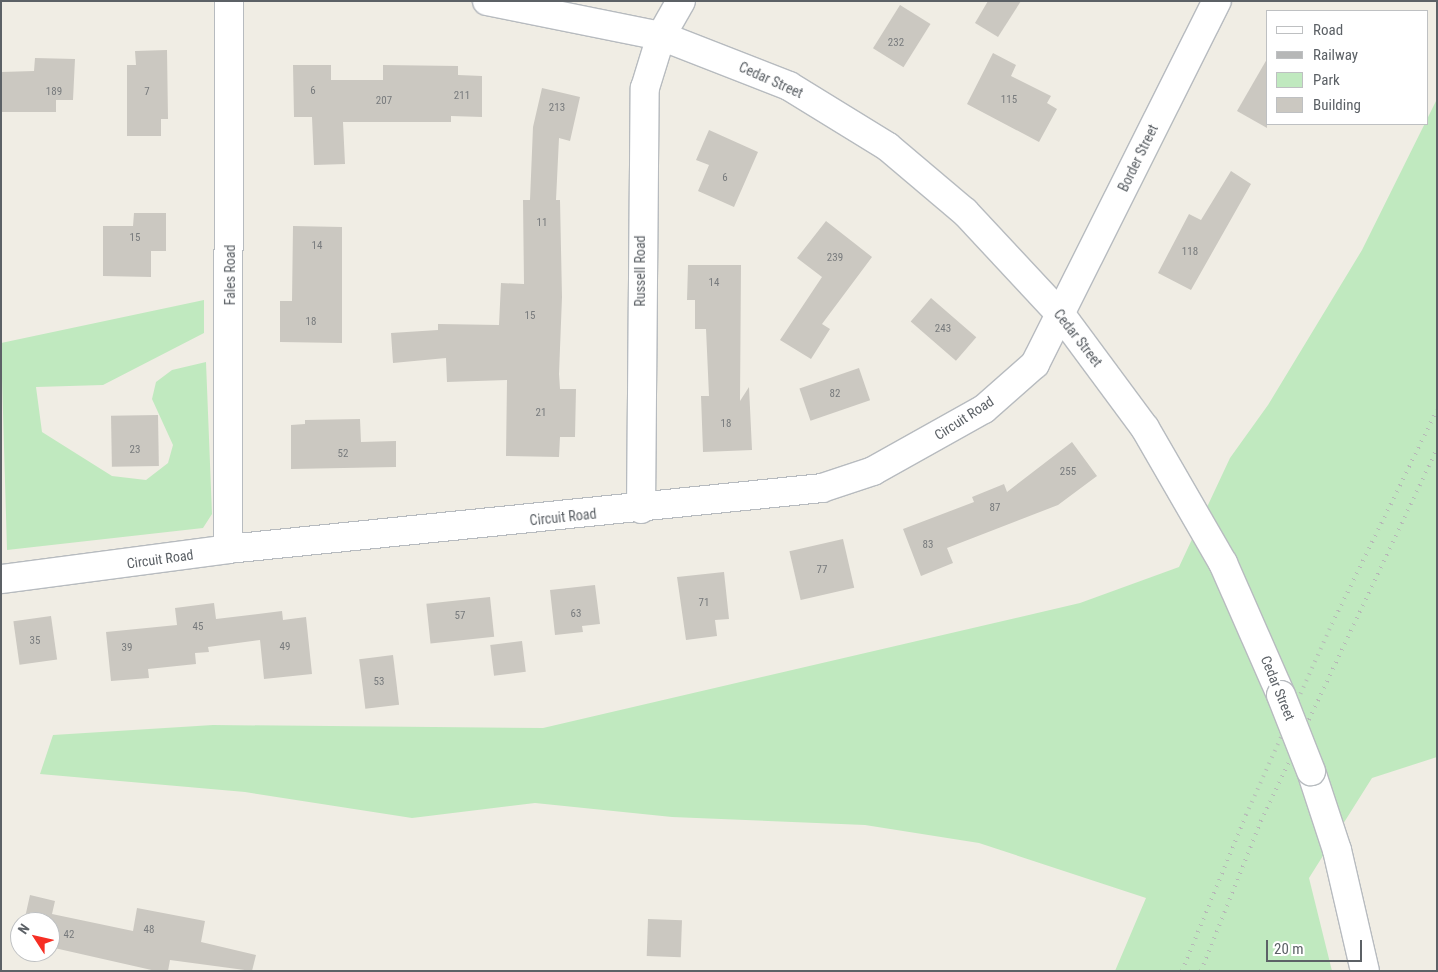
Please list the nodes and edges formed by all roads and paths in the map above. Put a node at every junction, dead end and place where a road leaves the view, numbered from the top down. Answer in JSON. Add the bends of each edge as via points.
{"nodes":[{"id":1,"x":229,"y":1,"type":"edge"},
{"id":2,"x":487,"y":1,"type":"edge"},
{"id":3,"x":681,"y":1,"type":"edge"},
{"id":4,"x":1217,"y":1,"type":"edge"},
{"id":5,"x":662,"y":36,"type":"junction"},
{"id":6,"x":1062,"y":316,"type":"junction"},
{"id":7,"x":641,"y":509,"type":"junction"},
{"id":8,"x":228,"y":549,"type":"junction"},
{"id":9,"x":1,"y":579,"type":"edge"},
{"id":10,"x":1365,"y":971,"type":"edge"}],
"edges":[{"from":1,"to":8,"type":"street","name":"Fales Road"},
{"from":2,"to":5,"type":"street","name":"Cedar Street"},
{"from":3,"to":5,"type":"street","name":"Russell Road"},
{"from":4,"to":6,"type":"street","name":"Border Street"},
{"from":5,"to":6,"type":"street","name":"Cedar Street","via":[[789,86],[888,147],[965,212]]},
{"from":5,"to":7,"type":"street","name":"Russell Road","via":[[647,74],[641,175]]},
{"from":6,"to":7,"type":"street","name":"Circuit Road","via":[[1034,364],[984,409],[873,471],[822,488]]},
{"from":6,"to":10,"type":"street","name":"Cedar Street","bridge":true,"via":[[1145,428],[1186,496],[1243,604],[1311,771],[1337,850]]},
{"from":7,"to":8,"type":"street","name":"Circuit Road"},
{"from":8,"to":9,"type":"street","name":"Circuit Road"}]}
